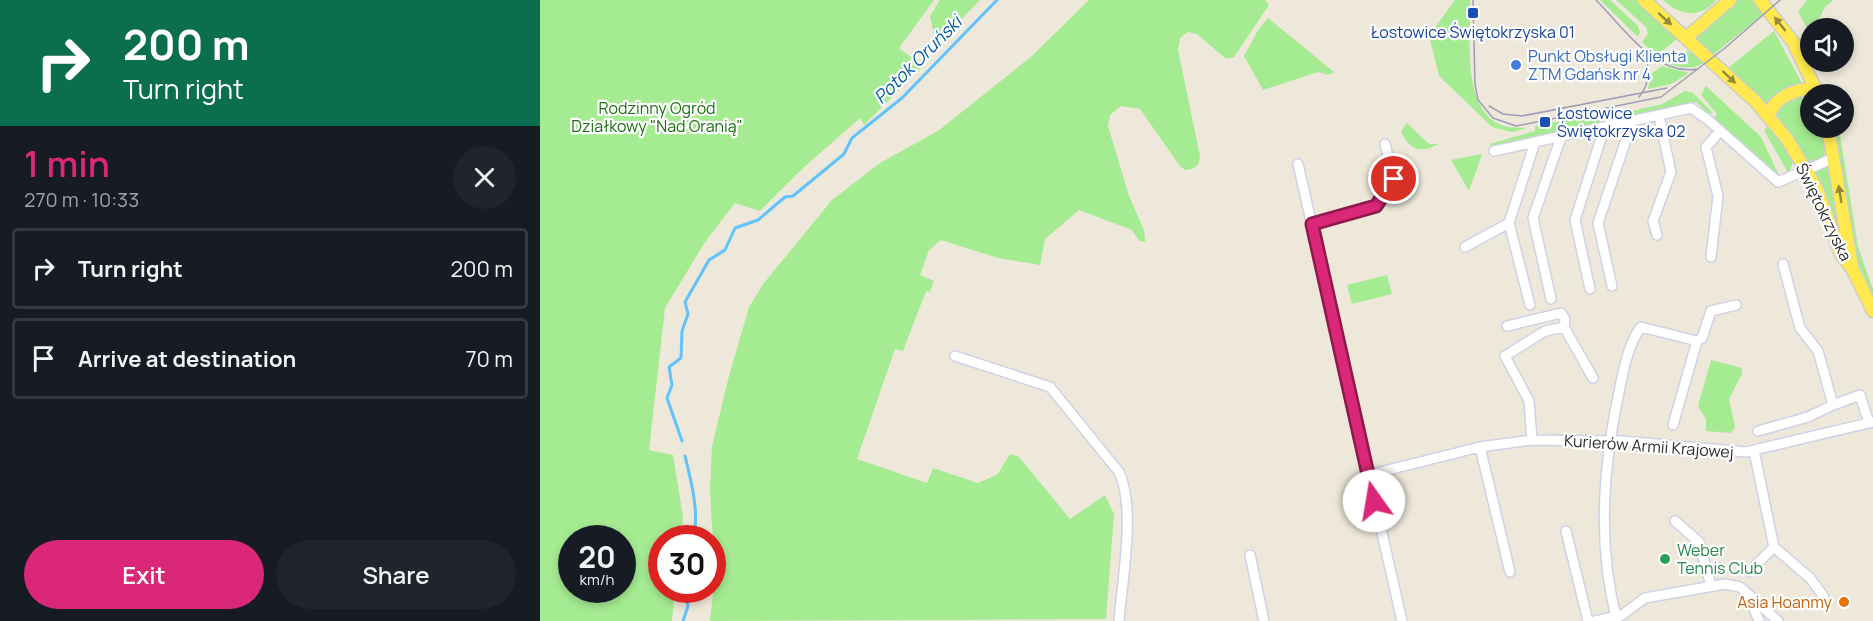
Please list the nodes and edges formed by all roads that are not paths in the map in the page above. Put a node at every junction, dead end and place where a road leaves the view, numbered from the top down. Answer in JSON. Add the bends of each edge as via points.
{"nodes":[{"id":1,"x":1644,"y":0,"type":"edge"},
{"id":2,"x":1730,"y":0,"type":"edge"},
{"id":3,"x":1760,"y":0,"type":"edge"},
{"id":4,"x":1686,"y":38,"type":"junction"},
{"id":5,"x":1813,"y":84,"type":"edge"},
{"id":6,"x":1800,"y":92,"type":"edge"},
{"id":7,"x":1768,"y":115,"type":"junction"},
{"id":8,"x":1659,"y":116,"type":"junction"},
{"id":9,"x":1632,"y":122,"type":"junction"},
{"id":10,"x":1604,"y":129,"type":"junction"},
{"id":11,"x":1720,"y":131,"type":"junction"},
{"id":12,"x":1561,"y":137,"type":"junction"},
{"id":13,"x":1829,"y":138,"type":"edge"},
{"id":14,"x":1535,"y":142,"type":"junction"},
{"id":15,"x":1385,"y":144,"type":"dead end"},
{"id":16,"x":1494,"y":151,"type":"dead end"},
{"id":17,"x":1834,"y":158,"type":"junction"},
{"id":18,"x":1298,"y":164,"type":"dead end"},
{"id":19,"x":1806,"y":170,"type":"junction"},
{"id":20,"x":1509,"y":223,"type":"junction"},
{"id":21,"x":1312,"y":224,"type":"junction"},
{"id":22,"x":1657,"y":236,"type":"dead end"},
{"id":23,"x":1465,"y":247,"type":"dead end"},
{"id":24,"x":1711,"y":257,"type":"dead end"},
{"id":25,"x":1783,"y":264,"type":"dead end"},
{"id":26,"x":1853,"y":270,"type":"junction"},
{"id":27,"x":1612,"y":286,"type":"dead end"},
{"id":28,"x":1590,"y":289,"type":"dead end"},
{"id":29,"x":1551,"y":299,"type":"dead end"},
{"id":30,"x":1530,"y":305,"type":"dead end"},
{"id":31,"x":1736,"y":305,"type":"dead end"},
{"id":32,"x":1873,"y":311,"type":"edge"},
{"id":33,"x":1507,"y":326,"type":"dead end"},
{"id":34,"x":1564,"y":327,"type":"junction"},
{"id":35,"x":1697,"y":341,"type":"junction"},
{"id":36,"x":955,"y":356,"type":"dead end"},
{"id":37,"x":1593,"y":378,"type":"dead end"},
{"id":38,"x":1833,"y":405,"type":"junction"},
{"id":39,"x":1871,"y":422,"type":"edge"},
{"id":40,"x":1673,"y":425,"type":"dead end"},
{"id":41,"x":1758,"y":432,"type":"dead end"},
{"id":42,"x":1532,"y":440,"type":"junction"},
{"id":43,"x":1609,"y":441,"type":"junction"},
{"id":44,"x":1480,"y":447,"type":"junction"},
{"id":45,"x":1754,"y":451,"type":"junction"},
{"id":46,"x":1368,"y":475,"type":"junction"},
{"id":47,"x":1676,"y":520,"type":"dead end"},
{"id":48,"x":1566,"y":531,"type":"dead end"},
{"id":49,"x":1774,"y":547,"type":"junction"},
{"id":50,"x":1250,"y":555,"type":"dead end"},
{"id":51,"x":1510,"y":572,"type":"dead end"},
{"id":52,"x":1749,"y":572,"type":"dead end"},
{"id":53,"x":1711,"y":586,"type":"junction"},
{"id":54,"x":1749,"y":597,"type":"junction"},
{"id":55,"x":1824,"y":597,"type":"dead end"},
{"id":56,"x":1616,"y":619,"type":"edge"},
{"id":57,"x":1119,"y":621,"type":"edge"},
{"id":58,"x":1264,"y":621,"type":"edge"},
{"id":59,"x":1402,"y":621,"type":"edge"},
{"id":60,"x":1588,"y":621,"type":"edge"},
{"id":61,"x":1595,"y":621,"type":"edge"},
{"id":62,"x":1759,"y":621,"type":"edge"},
{"id":63,"x":1778,"y":621,"type":"edge"}],
"edges":[{"from":1,"to":4,"type":"main road","name":"Świętokrzyska","one_way":true},
{"from":2,"to":4,"type":"main road"},
{"from":5,"to":3,"type":"main road","one_way":true,"via":[[1786,30]]},
{"from":4,"to":7,"type":"main road","name":"Świętokrzyska","one_way":true},
{"from":6,"to":7,"type":"main road","via":[[1792,92],[1776,103]]},
{"from":7,"to":19,"type":"main road","name":"Świętokrzyska"},
{"from":8,"to":9,"type":"street"},
{"from":8,"to":11,"type":"street","via":[[1695,109]]},
{"from":8,"to":22,"type":"street","via":[[1671,172],[1653,221]]},
{"from":9,"to":10,"type":"street"},
{"from":9,"to":27,"type":"street","via":[[1598,223]]},
{"from":10,"to":12,"type":"street"},
{"from":10,"to":28,"type":"street","via":[[1575,220]]},
{"from":11,"to":19,"type":"street","via":[[1778,182]]},
{"from":11,"to":24,"type":"street","via":[[1706,147],[1718,196]]},
{"from":12,"to":14,"type":"street"},
{"from":12,"to":29,"type":"street","via":[[1533,218]]},
{"from":13,"to":17,"type":"main road","name":"Świętokrzyska"},
{"from":14,"to":16,"type":"street"},
{"from":14,"to":20,"type":"street"},
{"from":15,"to":21,"type":"street","via":[[1394,179],[1380,203]]},
{"from":17,"to":19,"type":"street"},
{"from":26,"to":17,"type":"main road","name":"Świętokrzyska","one_way":true},
{"from":18,"to":21,"type":"street"},
{"from":19,"to":26,"type":"main road","name":"Świętokrzyska","via":[[1841,254]]},
{"from":20,"to":23,"type":"street"},
{"from":20,"to":30,"type":"street"},
{"from":21,"to":46,"type":"street"},
{"from":25,"to":38,"type":"street","via":[[1800,328],[1818,351]]},
{"from":26,"to":32,"type":"main road","name":"Świętokrzyska"},
{"from":31,"to":35,"type":"street","via":[[1711,311],[1702,338]]},
{"from":33,"to":34,"type":"street","via":[[1559,312]]},
{"from":34,"to":37,"type":"street"},
{"from":34,"to":42,"type":"street","via":[[1545,331],[1505,356],[1530,401]]},
{"from":35,"to":40,"type":"street"},
{"from":35,"to":43,"type":"street","via":[[1641,327],[1622,377]]},
{"from":36,"to":57,"type":"street","via":[[1050,387],[1119,472],[1128,508]]},
{"from":38,"to":39,"type":"street","name":"Kurierów Armii Krajowej","via":[[1860,395]]},
{"from":38,"to":41,"type":"street","name":"Kurierów Armii Krajowej"},
{"from":39,"to":45,"type":"street","name":"Kurierów Armii Krajowej"},
{"from":42,"to":43,"type":"street","name":"Kurierów Armii Krajowej"},
{"from":42,"to":44,"type":"street","name":"Kurierów Armii Krajowej"},
{"from":43,"to":45,"type":"street","name":"Kurierów Armii Krajowej"},
{"from":43,"to":56,"type":"street","via":[[1604,540]]},
{"from":44,"to":46,"type":"street","name":"Kurierów Armii Krajowej"},
{"from":44,"to":51,"type":"street"},
{"from":45,"to":49,"type":"street","name":"Kurierów Armii Krajowej"},
{"from":46,"to":59,"type":"street"},
{"from":47,"to":53,"type":"street","via":[[1699,542]]},
{"from":48,"to":60,"type":"street"},
{"from":49,"to":52,"type":"street"},
{"from":49,"to":55,"type":"street"},
{"from":50,"to":58,"type":"street"},
{"from":53,"to":54,"type":"street","via":[[1731,584]]},
{"from":53,"to":56,"type":"street","via":[[1645,598]]},
{"from":54,"to":62,"type":"street"},
{"from":54,"to":63,"type":"street"},
{"from":56,"to":61,"type":"street"}]}
